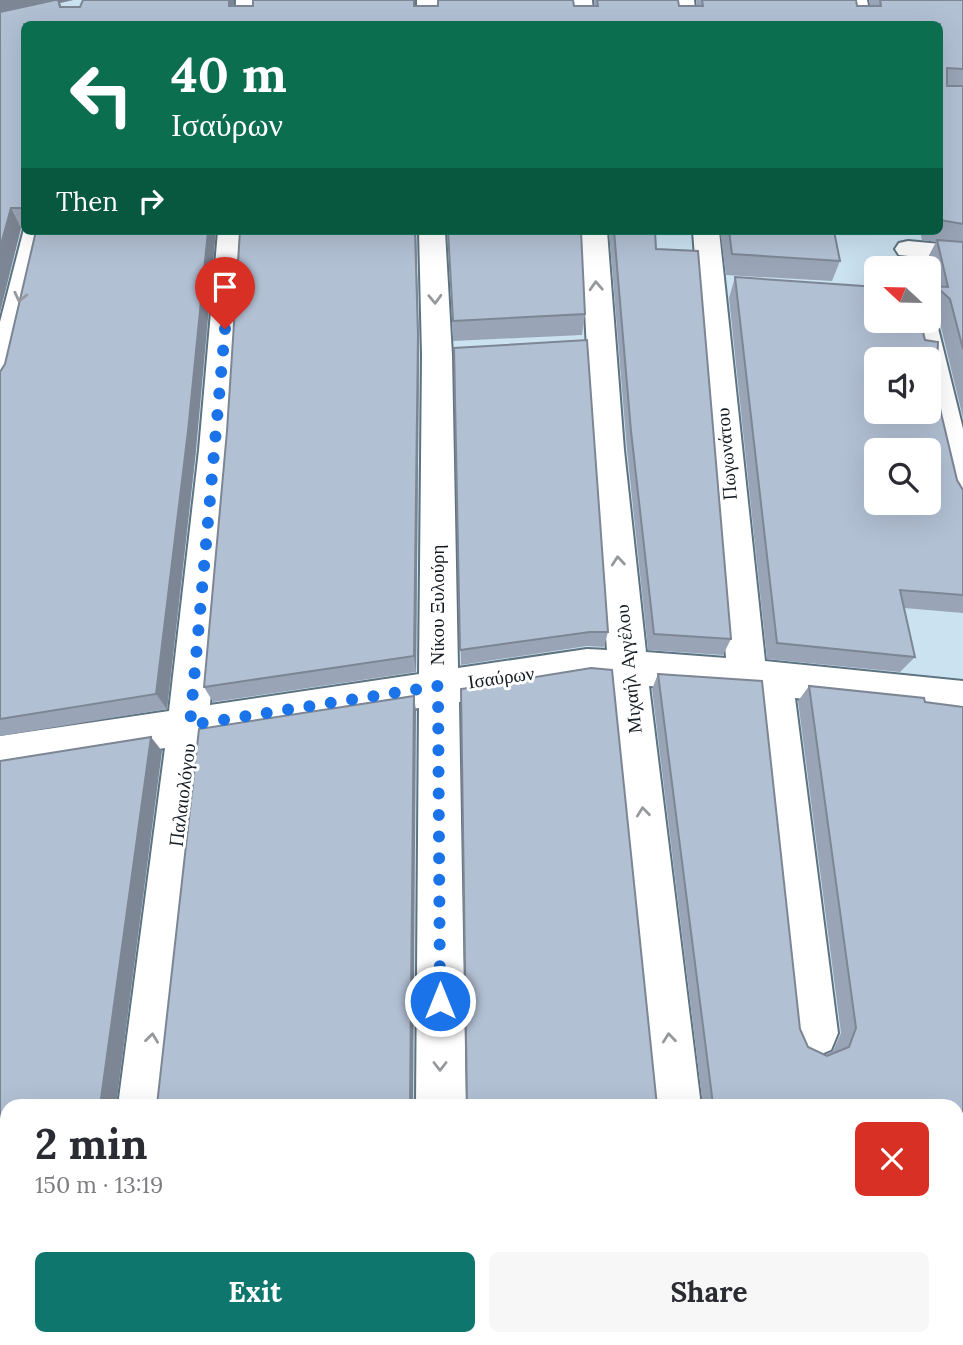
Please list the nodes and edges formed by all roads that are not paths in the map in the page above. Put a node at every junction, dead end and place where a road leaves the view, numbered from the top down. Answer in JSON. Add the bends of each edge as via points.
{"nodes":[{"id":1,"x":246,"y":0,"type":"edge"},
{"id":2,"x":427,"y":0,"type":"edge"},
{"id":3,"x":582,"y":0,"type":"edge"},
{"id":4,"x":684,"y":0,"type":"edge"},
{"id":5,"x":857,"y":0,"type":"edge"},
{"id":6,"x":244,"y":21,"type":"edge"},
{"id":7,"x":427,"y":21,"type":"edge"},
{"id":8,"x":584,"y":21,"type":"edge"},
{"id":9,"x":687,"y":21,"type":"edge"},
{"id":10,"x":861,"y":21,"type":"edge"},
{"id":11,"x":35,"y":235,"type":"edge"},
{"id":12,"x":231,"y":235,"type":"edge"},
{"id":13,"x":433,"y":235,"type":"edge"},
{"id":14,"x":594,"y":235,"type":"edge"},
{"id":15,"x":707,"y":235,"type":"edge"},
{"id":16,"x":908,"y":249,"type":"edge"},
{"id":17,"x":963,"y":254,"type":"edge"},
{"id":18,"x":925,"y":333,"type":"edge"},
{"id":19,"x":0,"y":383,"type":"edge"},
{"id":20,"x":963,"y":498,"type":"edge"},
{"id":21,"x":627,"y":666,"type":"junction"},
{"id":22,"x":760,"y":677,"type":"junction"},
{"id":23,"x":438,"y":686,"type":"junction"},
{"id":24,"x":963,"y":698,"type":"edge"},
{"id":25,"x":190,"y":725,"type":"junction"},
{"id":26,"x":0,"y":755,"type":"edge"},
{"id":27,"x":814,"y":1033,"type":"dead end"},
{"id":28,"x":144,"y":1099,"type":"edge"},
{"id":29,"x":441,"y":1099,"type":"edge"},
{"id":30,"x":675,"y":1099,"type":"edge"}],
"edges":[{"from":1,"to":6,"type":"street"},
{"from":2,"to":7,"type":"street"},
{"from":3,"to":8,"type":"street"},
{"from":4,"to":9,"type":"street"},
{"from":5,"to":10,"type":"street"},
{"from":11,"to":19,"type":"street","one_way":true},
{"from":12,"to":25,"type":"street","name":"Παλαιολόγου"},
{"from":13,"to":23,"type":"street","name":"Νίκου Ξυλούρη","one_way":true,"via":[[450,355]]},
{"from":21,"to":14,"type":"street","name":"Μιχαήλ Αγγέλου","one_way":true,"via":[[586,347]]},
{"from":15,"to":22,"type":"street","name":"Πωγωνάτου","via":[[724,286]]},
{"from":16,"to":17,"type":"street"},
{"from":18,"to":20,"type":"street"},
{"from":21,"to":22,"type":"street","name":"Ισαύρων"},
{"from":21,"to":23,"type":"street","name":"Ισαύρων","via":[[587,665]]},
{"from":30,"to":21,"type":"street","name":"Μιχαήλ Αγγέλου","one_way":true},
{"from":22,"to":24,"type":"street","name":"Ισαύρων"},
{"from":22,"to":27,"type":"street","name":"Πωγωνάτου"},
{"from":23,"to":25,"type":"street","name":"Ισαύρων"},
{"from":23,"to":29,"type":"street","name":"Νίκου Ξυλούρη","one_way":true},
{"from":25,"to":26,"type":"street","name":"Ισαύρων"},
{"from":28,"to":25,"type":"street","name":"Παλαιολόγου","one_way":true}]}
